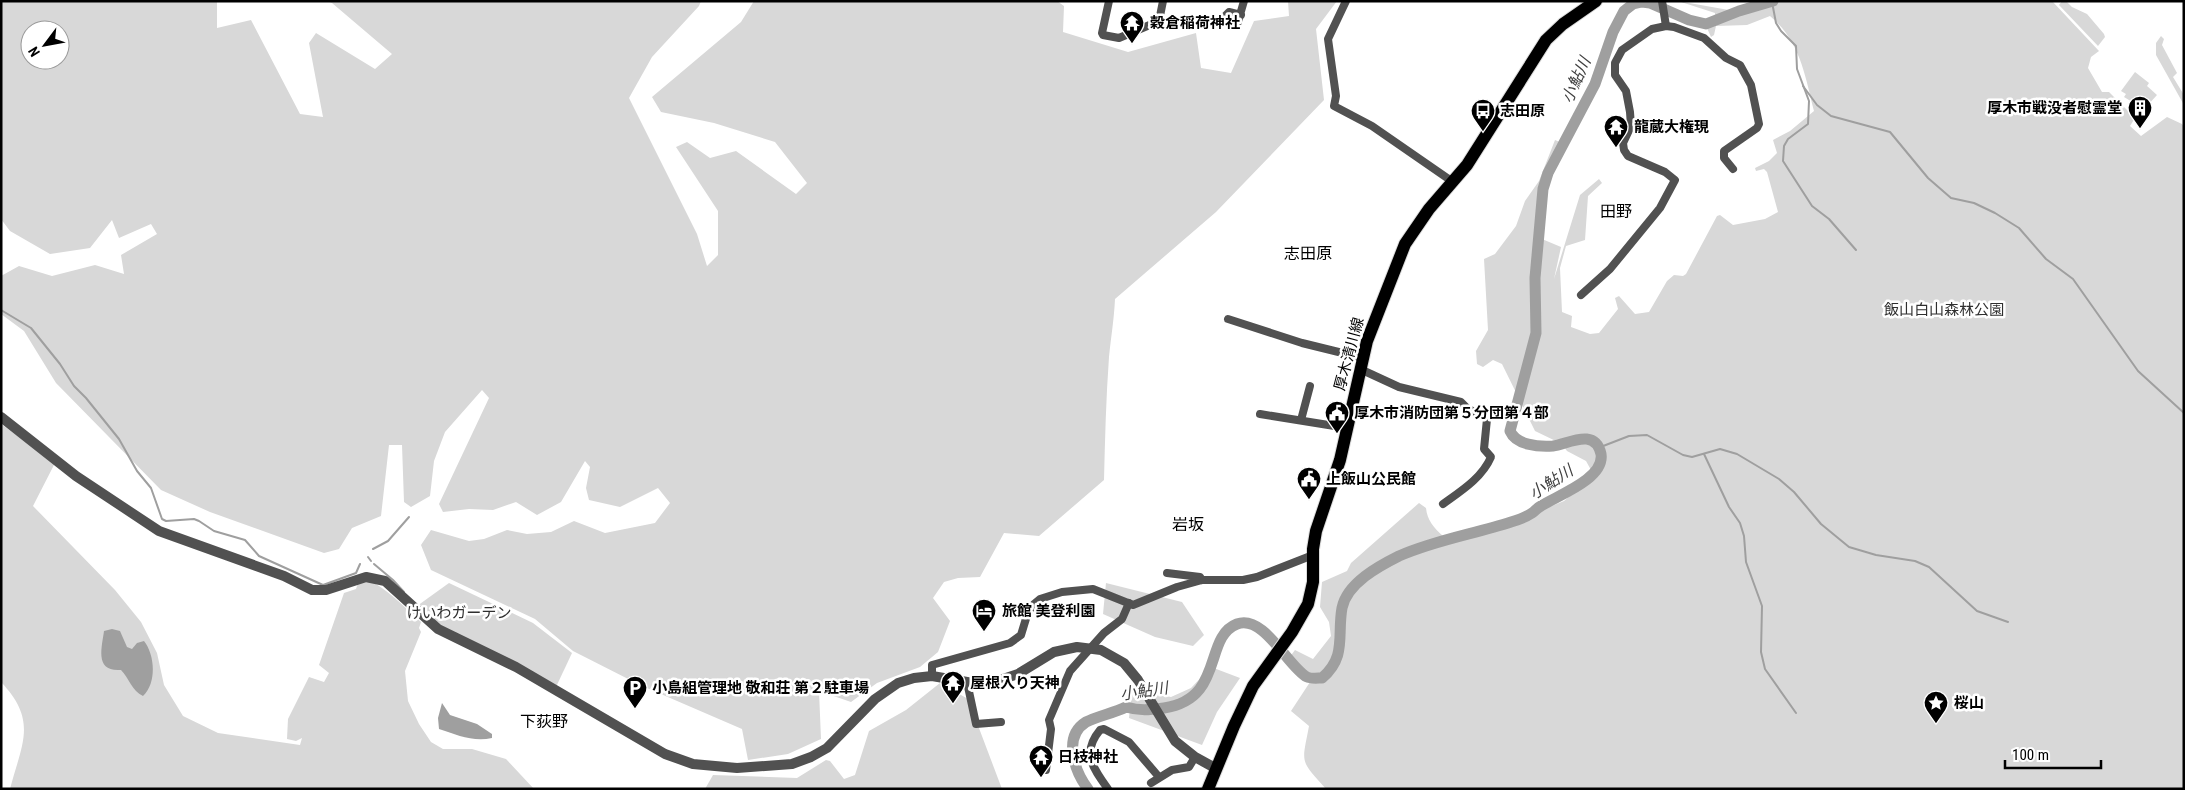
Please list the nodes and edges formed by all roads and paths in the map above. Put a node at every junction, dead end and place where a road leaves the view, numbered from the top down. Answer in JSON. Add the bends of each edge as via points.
{"nodes":[{"id":1,"x":1109,"y":1,"type":"edge"},
{"id":2,"x":1163,"y":1,"type":"edge"},
{"id":3,"x":1244,"y":1,"type":"edge"},
{"id":4,"x":1346,"y":1,"type":"edge"},
{"id":5,"x":1596,"y":1,"type":"edge"},
{"id":6,"x":1662,"y":1,"type":"edge"},
{"id":7,"x":1241,"y":15,"type":"dead end"},
{"id":8,"x":1665,"y":23,"type":"junction"},
{"id":9,"x":1733,"y":169,"type":"dead end"},
{"id":10,"x":1453,"y":182,"type":"junction"},
{"id":11,"x":1581,"y":294,"type":"dead end"},
{"id":12,"x":1228,"y":319,"type":"dead end"},
{"id":13,"x":1361,"y":363,"type":"junction"},
{"id":14,"x":1310,"y":386,"type":"dead end"},
{"id":15,"x":1260,"y":414,"type":"dead end"},
{"id":16,"x":1,"y":417,"type":"edge"},
{"id":17,"x":1301,"y":420,"type":"junction"},
{"id":18,"x":1347,"y":428,"type":"junction"},
{"id":19,"x":1443,"y":504,"type":"dead end"},
{"id":20,"x":1313,"y":555,"type":"junction"},
{"id":21,"x":1167,"y":573,"type":"dead end"},
{"id":22,"x":1202,"y":580,"type":"junction"},
{"id":23,"x":1129,"y":603,"type":"junction"},
{"id":24,"x":1090,"y":648,"type":"junction"},
{"id":25,"x":932,"y":676,"type":"junction"},
{"id":26,"x":967,"y":682,"type":"junction"},
{"id":27,"x":1001,"y":722,"type":"dead end"},
{"id":28,"x":1195,"y":757,"type":"junction"},
{"id":29,"x":1216,"y":768,"type":"junction"},
{"id":30,"x":1046,"y":770,"type":"dead end"},
{"id":31,"x":1159,"y":777,"type":"junction"},
{"id":32,"x":1151,"y":783,"type":"dead end"},
{"id":33,"x":1108,"y":789,"type":"edge"},
{"id":34,"x":1208,"y":789,"type":"edge"}],
"edges":[{"from":1,"to":2,"type":"street","via":[[1102,33],[1119,38],[1159,21]]},
{"from":3,"to":7,"type":"street"},
{"from":4,"to":10,"type":"street","via":[[1328,39],[1336,96],[1334,106],[1372,126]]},
{"from":5,"to":10,"type":"main road","name":"厚木清川線","via":[[1546,40]]},
{"from":6,"to":8,"type":"street"},
{"from":8,"to":9,"type":"street","via":[[1704,38],[1726,58],[1740,65],[1751,85],[1759,124],[1724,151],[1724,158]]},
{"from":8,"to":11,"type":"street","via":[[1622,50],[1614,69],[1626,91],[1630,112],[1631,126],[1623,143],[1624,150],[1628,156],[1665,172],[1674,180],[1660,208],[1610,270]]},
{"from":10,"to":13,"type":"main road","name":"厚木清川線","via":[[1405,244]]},
{"from":12,"to":13,"type":"street"},
{"from":13,"to":18,"type":"main road","name":"厚木清川線"},
{"from":13,"to":19,"type":"street","via":[[1399,387],[1461,402],[1488,419],[1484,449],[1491,457],[1488,464],[1481,475]]},
{"from":14,"to":17,"type":"street"},
{"from":15,"to":17,"type":"street"},
{"from":16,"to":25,"type":"street","via":[[76,476],[159,531],[284,576],[312,590],[326,590],[366,577],[385,580],[438,630],[507,663],[665,754],[692,764],[737,768],[783,766],[802,761],[827,748],[874,699],[891,687],[914,678]]},
{"from":17,"to":18,"type":"street"},
{"from":18,"to":20,"type":"main road","name":"厚木清川線","via":[[1340,460],[1316,531]]},
{"from":20,"to":22,"type":"street","via":[[1248,579]]},
{"from":20,"to":29,"type":"main road","name":"厚木清川線","via":[[1313,582],[1308,604],[1253,686]]},
{"from":21,"to":22,"type":"street","via":[[1187,574]]},
{"from":22,"to":23,"type":"street","via":[[1133,605]]},
{"from":23,"to":24,"type":"street","via":[[1122,619]]},
{"from":23,"to":25,"type":"street","via":[[1094,589],[1044,597],[1028,612],[1018,638],[932,665]]},
{"from":24,"to":26,"type":"street","via":[[1061,649],[1005,679]]},
{"from":24,"to":28,"type":"street","via":[[1119,659],[1134,674],[1175,741]]},
{"from":24,"to":30,"type":"street","via":[[1070,671],[1049,720],[1051,729]]},
{"from":25,"to":26,"type":"street"},
{"from":26,"to":27,"type":"street","via":[[976,724]]},
{"from":28,"to":29,"type":"street"},
{"from":28,"to":31,"type":"street","via":[[1193,768],[1172,770]]},
{"from":29,"to":34,"type":"main road","name":"厚木清川線"},
{"from":31,"to":32,"type":"street"},
{"from":31,"to":33,"type":"street","via":[[1129,742],[1104,729],[1094,737],[1090,758]]}]}
